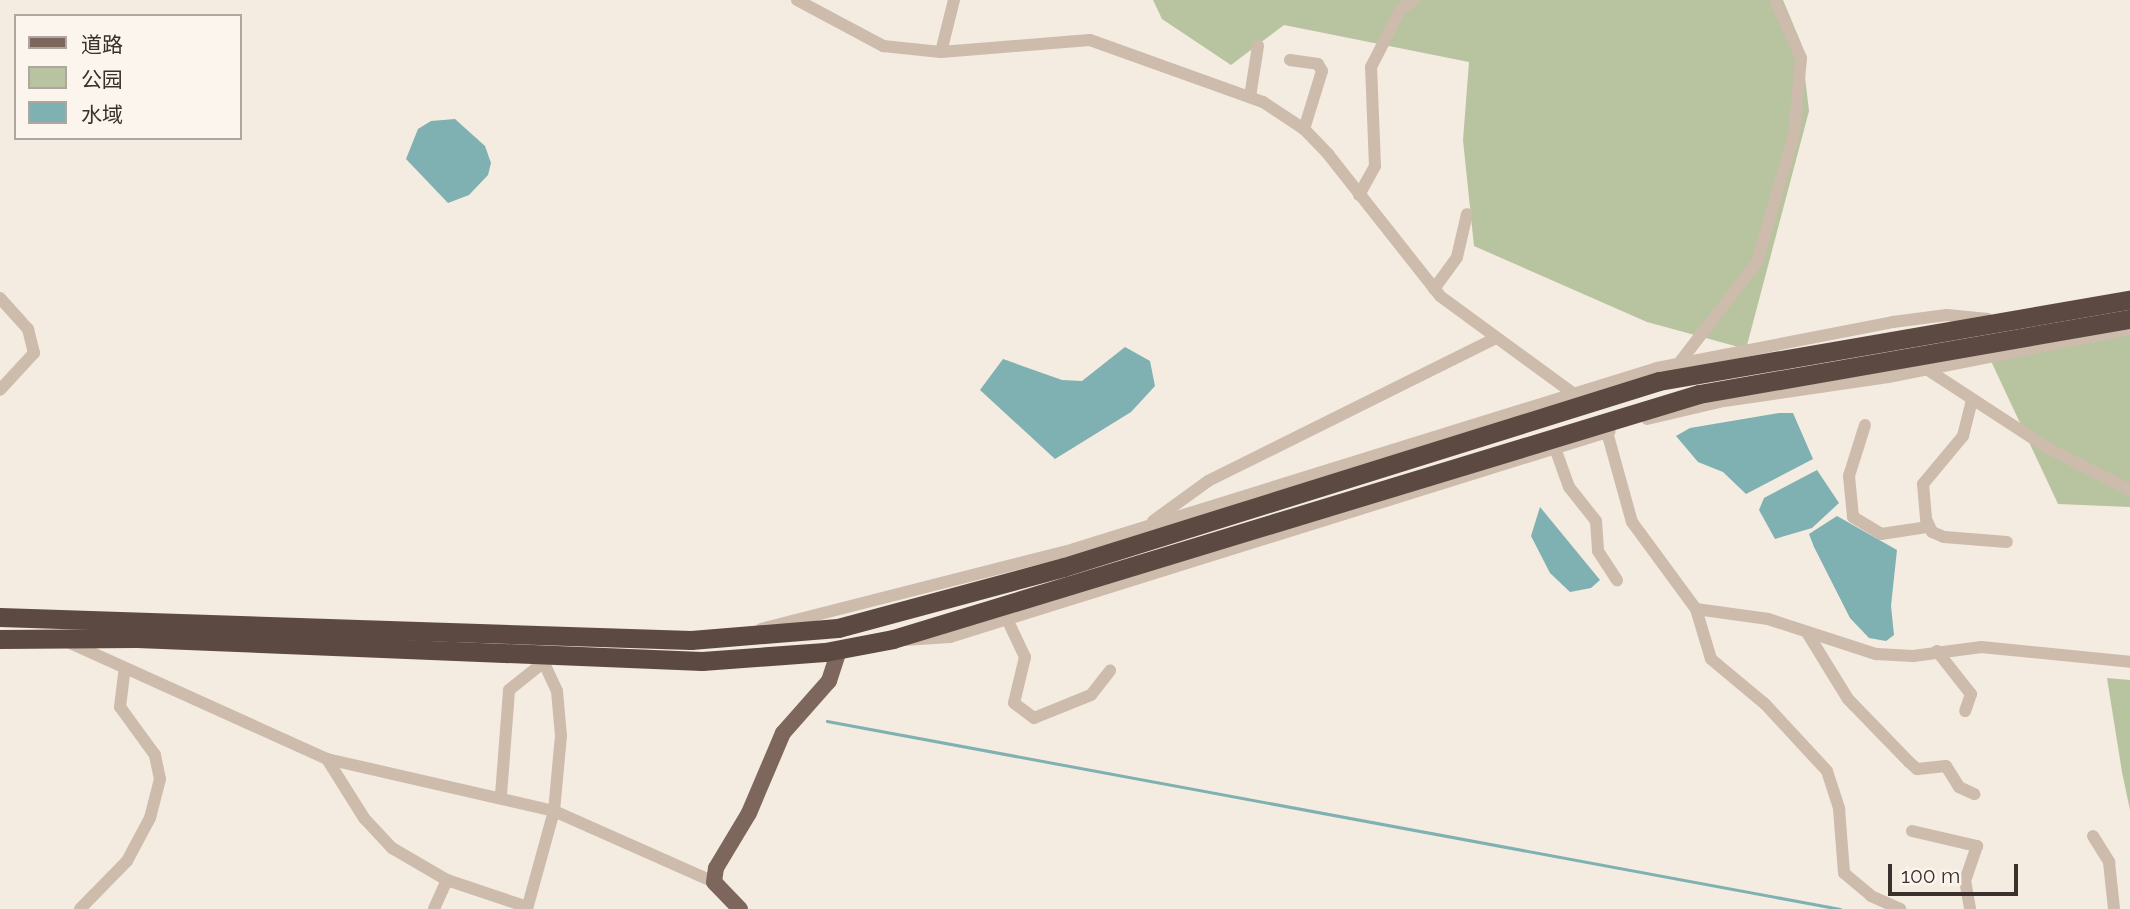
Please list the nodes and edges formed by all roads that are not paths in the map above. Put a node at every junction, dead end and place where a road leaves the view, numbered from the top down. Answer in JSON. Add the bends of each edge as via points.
{"nodes":[{"id":1,"x":797,"y":0,"type":"edge"},
{"id":2,"x":954,"y":0,"type":"edge"},
{"id":3,"x":1415,"y":0,"type":"edge"},
{"id":4,"x":1775,"y":0,"type":"edge"},
{"id":5,"x":1258,"y":46,"type":"dead end"},
{"id":6,"x":941,"y":52,"type":"junction"},
{"id":7,"x":1290,"y":60,"type":"dead end"},
{"id":8,"x":1250,"y":97,"type":"junction"},
{"id":9,"x":1304,"y":129,"type":"junction"},
{"id":10,"x":1359,"y":195,"type":"junction"},
{"id":11,"x":1467,"y":214,"type":"dead end"},
{"id":12,"x":1434,"y":289,"type":"junction"},
{"id":13,"x":0,"y":298,"type":"edge"},
{"id":14,"x":2130,"y":300,"type":"edge"},
{"id":15,"x":2130,"y":319,"type":"edge"},
{"id":16,"x":1993,"y":320,"type":"junction"},
{"id":17,"x":2130,"y":329,"type":"edge"},
{"id":18,"x":1494,"y":339,"type":"junction"},
{"id":19,"x":1680,"y":362,"type":"junction"},
{"id":20,"x":1928,"y":370,"type":"junction"},
{"id":21,"x":0,"y":390,"type":"edge"},
{"id":22,"x":1571,"y":392,"type":"junction"},
{"id":23,"x":1972,"y":400,"type":"junction"},
{"id":24,"x":1865,"y":425,"type":"dead end"},
{"id":25,"x":1607,"y":432,"type":"junction"},
{"id":26,"x":1555,"y":448,"type":"junction"},
{"id":27,"x":2130,"y":490,"type":"edge"},
{"id":28,"x":1149,"y":525,"type":"junction"},
{"id":29,"x":1928,"y":527,"type":"junction"},
{"id":30,"x":2007,"y":542,"type":"dead end"},
{"id":31,"x":1617,"y":580,"type":"dead end"},
{"id":32,"x":1696,"y":609,"type":"junction"},
{"id":33,"x":0,"y":617,"type":"edge"},
{"id":34,"x":1007,"y":619,"type":"junction"},
{"id":35,"x":1808,"y":634,"type":"junction"},
{"id":36,"x":56,"y":636,"type":"junction"},
{"id":37,"x":742,"y":637,"type":"junction"},
{"id":38,"x":0,"y":639,"type":"edge"},
{"id":39,"x":893,"y":639,"type":"junction"},
{"id":40,"x":839,"y":650,"type":"junction"},
{"id":41,"x":1937,"y":651,"type":"junction"},
{"id":42,"x":542,"y":658,"type":"junction"},
{"id":43,"x":2130,"y":662,"type":"edge"},
{"id":44,"x":125,"y":668,"type":"junction"},
{"id":45,"x":1110,"y":671,"type":"dead end"},
{"id":46,"x":1965,"y":712,"type":"dead end"},
{"id":47,"x":327,"y":759,"type":"junction"},
{"id":48,"x":1974,"y":794,"type":"dead end"},
{"id":49,"x":501,"y":795,"type":"junction"},
{"id":50,"x":554,"y":811,"type":"junction"},
{"id":51,"x":1912,"y":831,"type":"dead end"},
{"id":52,"x":2093,"y":836,"type":"dead end"},
{"id":53,"x":447,"y":880,"type":"junction"},
{"id":54,"x":714,"y":882,"type":"junction"},
{"id":55,"x":1868,"y":904,"type":"edge"},
{"id":56,"x":527,"y":908,"type":"edge"},
{"id":57,"x":80,"y":909,"type":"edge"},
{"id":58,"x":434,"y":909,"type":"edge"},
{"id":59,"x":740,"y":909,"type":"edge"},
{"id":60,"x":1900,"y":909,"type":"edge"},
{"id":61,"x":1970,"y":909,"type":"edge"},
{"id":62,"x":2113,"y":909,"type":"edge"}],
"edges":[{"from":1,"to":6,"type":"street","via":[[859,38],[915,52]]},
{"from":2,"to":6,"type":"street"},
{"from":3,"to":10,"type":"street","via":[[1401,9],[1371,67],[1375,166]]},
{"from":4,"to":19,"type":"street","via":[[1801,58],[1794,135],[1757,262]]},
{"from":5,"to":8,"type":"street"},
{"from":6,"to":8,"type":"street","via":[[1090,40]]},
{"from":7,"to":9,"type":"street","via":[[1318,64],[1322,71]]},
{"from":8,"to":9,"type":"street"},
{"from":9,"to":10,"type":"street"},
{"from":10,"to":12,"type":"street"},
{"from":11,"to":12,"type":"street","via":[[1457,257]]},
{"from":12,"to":18,"type":"street"},
{"from":13,"to":21,"type":"street","via":[[28,329],[34,353]]},
{"from":14,"to":16,"type":"highway"},
{"from":15,"to":39,"type":"highway","via":[[1699,394]]},
{"from":16,"to":19,"type":"street","via":[[1947,315],[1893,322]]},
{"from":16,"to":37,"type":"highway","via":[[1659,381],[885,618]]},
{"from":17,"to":20,"type":"street"},
{"from":18,"to":22,"type":"street"},
{"from":18,"to":28,"type":"street","via":[[1208,481]]},
{"from":19,"to":22,"type":"street"},
{"from":20,"to":23,"type":"street"},
{"from":20,"to":25,"type":"street","via":[[1724,401]]},
{"from":22,"to":28,"type":"street"},
{"from":23,"to":27,"type":"street","via":[[2108,483]]},
{"from":23,"to":29,"type":"street","via":[[1963,436],[1923,484]]},
{"from":24,"to":29,"type":"street","via":[[1849,476],[1853,517],[1881,534]]},
{"from":25,"to":26,"type":"street"},
{"from":25,"to":32,"type":"street","via":[[1632,522]]},
{"from":26,"to":31,"type":"street","via":[[1569,487],[1596,521],[1598,551]]},
{"from":26,"to":34,"type":"street"},
{"from":28,"to":37,"type":"street","via":[[877,602],[778,622]]},
{"from":29,"to":30,"type":"street","via":[[1944,537]]},
{"from":32,"to":35,"type":"street","via":[[1768,619]]},
{"from":32,"to":55,"type":"street","via":[[1711,659],[1765,704],[1827,771],[1839,809],[1841,865]]},
{"from":33,"to":37,"type":"highway","via":[[507,636]]},
{"from":34,"to":39,"type":"street","via":[[937,640]]},
{"from":34,"to":45,"type":"street","via":[[1025,657],[1014,703],[1034,718],[1091,695]]},
{"from":35,"to":41,"type":"street","via":[[1876,654]]},
{"from":35,"to":48,"type":"street","via":[[1848,699],[1909,762],[1917,769],[1946,766],[1959,787]]},
{"from":36,"to":38,"type":"highway"},
{"from":36,"to":42,"type":"highway"},
{"from":36,"to":44,"type":"street"},
{"from":39,"to":40,"type":"highway"},
{"from":40,"to":42,"type":"highway","via":[[702,661]]},
{"from":40,"to":54,"type":"main road","via":[[829,681],[783,733],[749,813],[722,853]]},
{"from":41,"to":43,"type":"street","via":[[1981,647]]},
{"from":41,"to":46,"type":"street","via":[[1971,694]]},
{"from":42,"to":49,"type":"street","via":[[509,690]]},
{"from":42,"to":50,"type":"street","via":[[561,715]]},
{"from":44,"to":47,"type":"street"},
{"from":44,"to":57,"type":"street","via":[[120,707],[155,755],[160,779],[150,818],[127,861]]},
{"from":47,"to":49,"type":"street"},
{"from":47,"to":53,"type":"street","via":[[379,836]]},
{"from":49,"to":50,"type":"street"},
{"from":50,"to":54,"type":"street","via":[[632,841]]},
{"from":50,"to":56,"type":"street"},
{"from":51,"to":61,"type":"street","via":[[1977,846],[1965,880]]},
{"from":52,"to":62,"type":"street","via":[[2109,862]]},
{"from":53,"to":56,"type":"street"},
{"from":53,"to":58,"type":"street"},
{"from":54,"to":59,"type":"main road"},
{"from":55,"to":60,"type":"street"}]}
